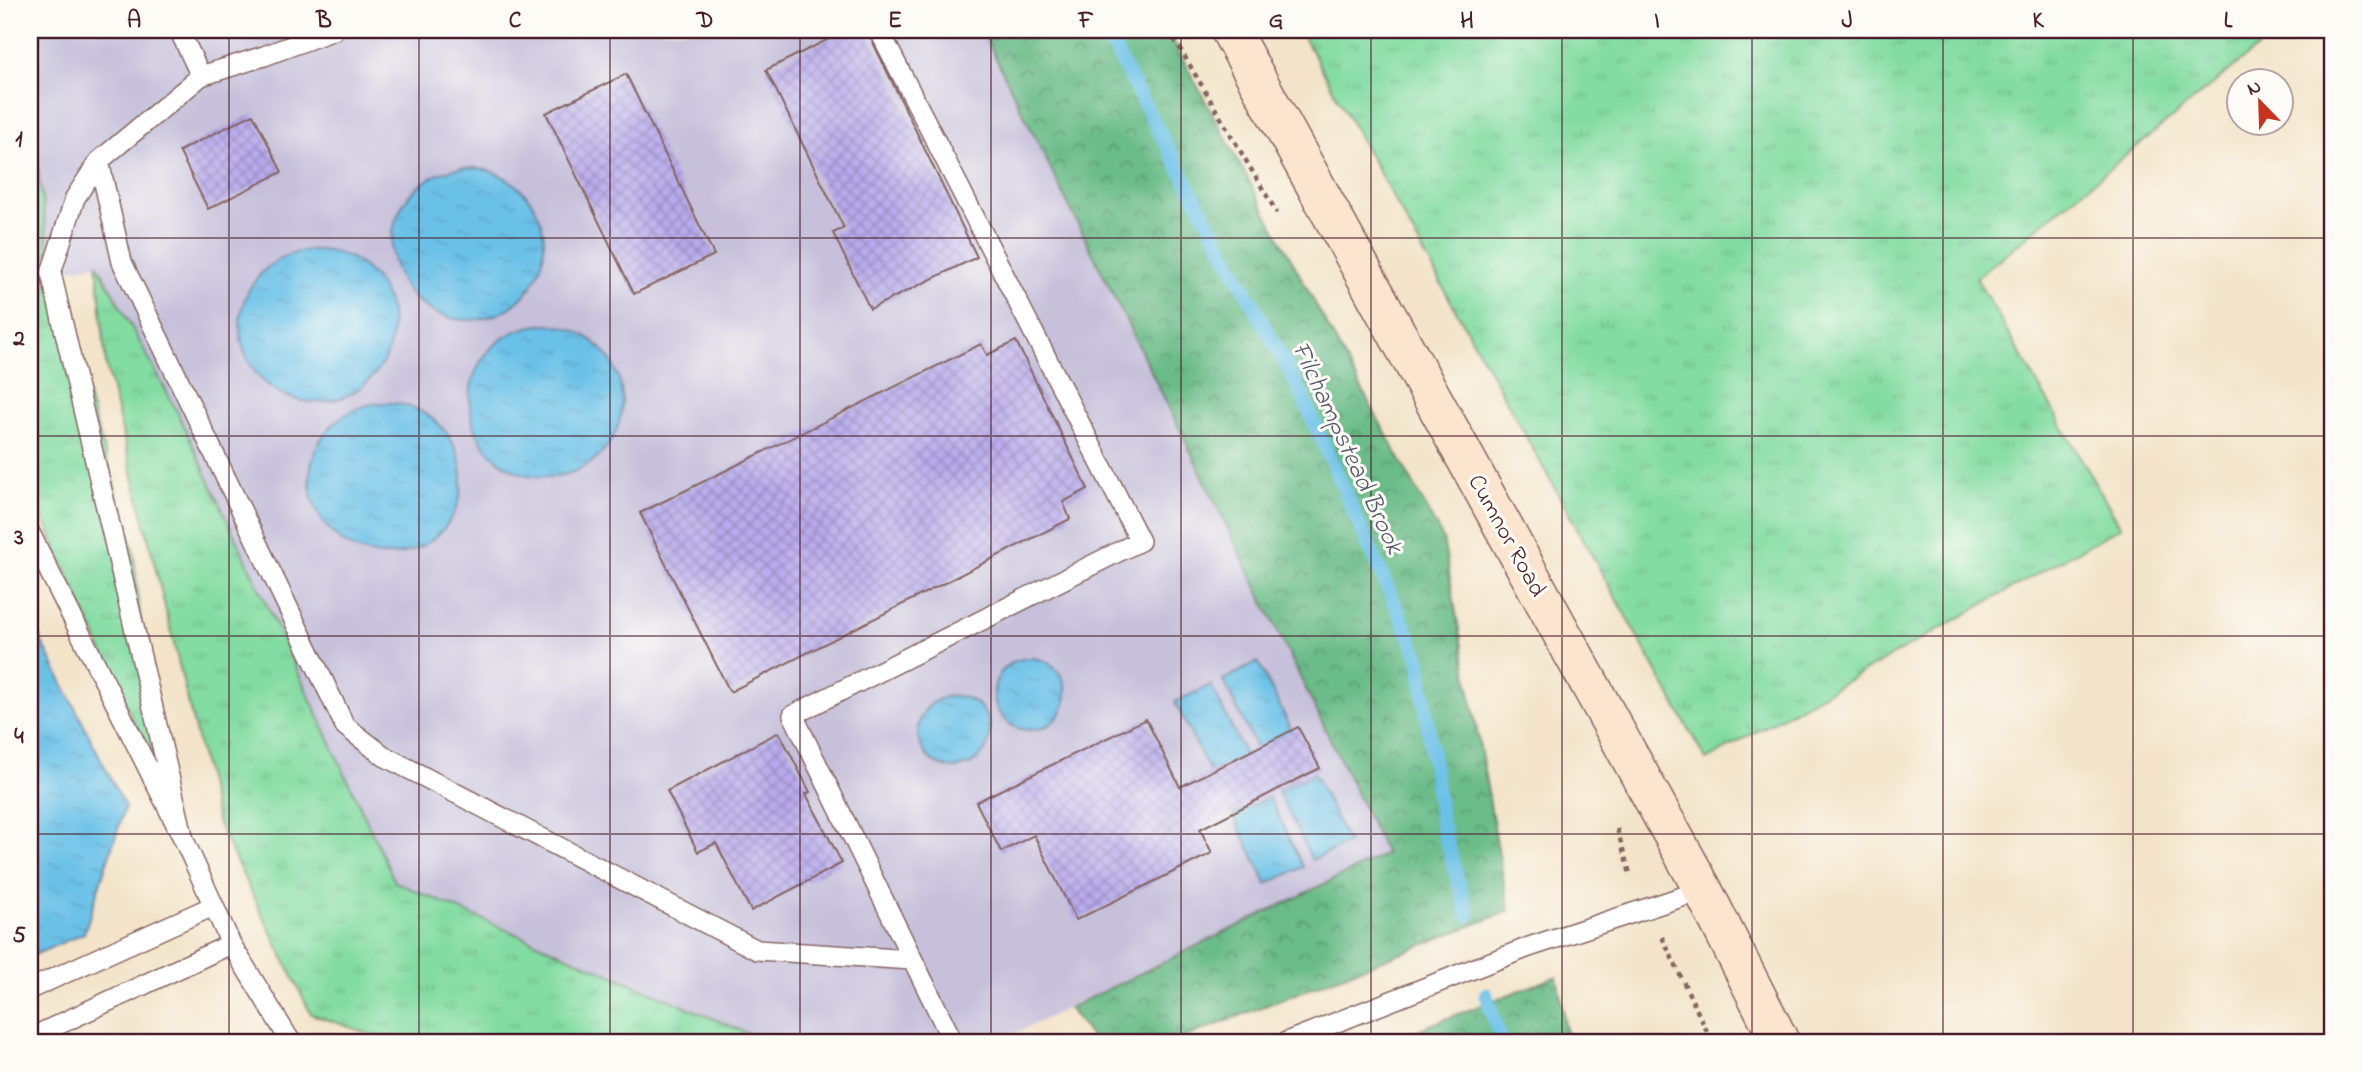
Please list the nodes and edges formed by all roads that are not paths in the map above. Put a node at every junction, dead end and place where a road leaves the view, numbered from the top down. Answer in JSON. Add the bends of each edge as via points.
{"nodes":[{"id":1,"x":179,"y":30,"type":"edge"},
{"id":2,"x":334,"y":30,"type":"edge"},
{"id":3,"x":879,"y":30,"type":"edge"},
{"id":4,"x":1230,"y":30,"type":"edge"},
{"id":5,"x":201,"y":76,"type":"junction"},
{"id":6,"x":99,"y":162,"type":"junction"},
{"id":7,"x":30,"y":533,"type":"edge"},
{"id":8,"x":184,"y":840,"type":"junction"},
{"id":9,"x":1703,"y":890,"type":"junction"},
{"id":10,"x":213,"y":906,"type":"junction"},
{"id":11,"x":231,"y":944,"type":"junction"},
{"id":12,"x":912,"y":960,"type":"junction"},
{"id":13,"x":30,"y":989,"type":"edge"},
{"id":14,"x":30,"y":1038,"type":"edge"},
{"id":15,"x":291,"y":1042,"type":"edge"},
{"id":16,"x":953,"y":1042,"type":"edge"},
{"id":17,"x":1286,"y":1042,"type":"edge"},
{"id":18,"x":1780,"y":1042,"type":"edge"}],
"edges":[{"from":1,"to":5,"type":"lane"},
{"from":2,"to":5,"type":"lane"},
{"from":3,"to":12,"type":"lane","via":[[1140,541],[793,715]]},
{"from":4,"to":9,"type":"main road","name":"Cumnor Road"},
{"from":5,"to":6,"type":"lane"},
{"from":6,"to":8,"type":"lane","via":[[75,198],[51,273]]},
{"from":6,"to":12,"type":"lane","via":[[122,262],[345,726],[384,756],[757,950]]},
{"from":7,"to":8,"type":"lane"},
{"from":8,"to":10,"type":"lane"},
{"from":9,"to":17,"type":"lane","via":[[1529,947]]},
{"from":9,"to":18,"type":"main road","name":"Cumnor Road"},
{"from":10,"to":11,"type":"lane"},
{"from":10,"to":13,"type":"lane"},
{"from":11,"to":14,"type":"lane"},
{"from":11,"to":15,"type":"lane"},
{"from":12,"to":16,"type":"lane"}]}
